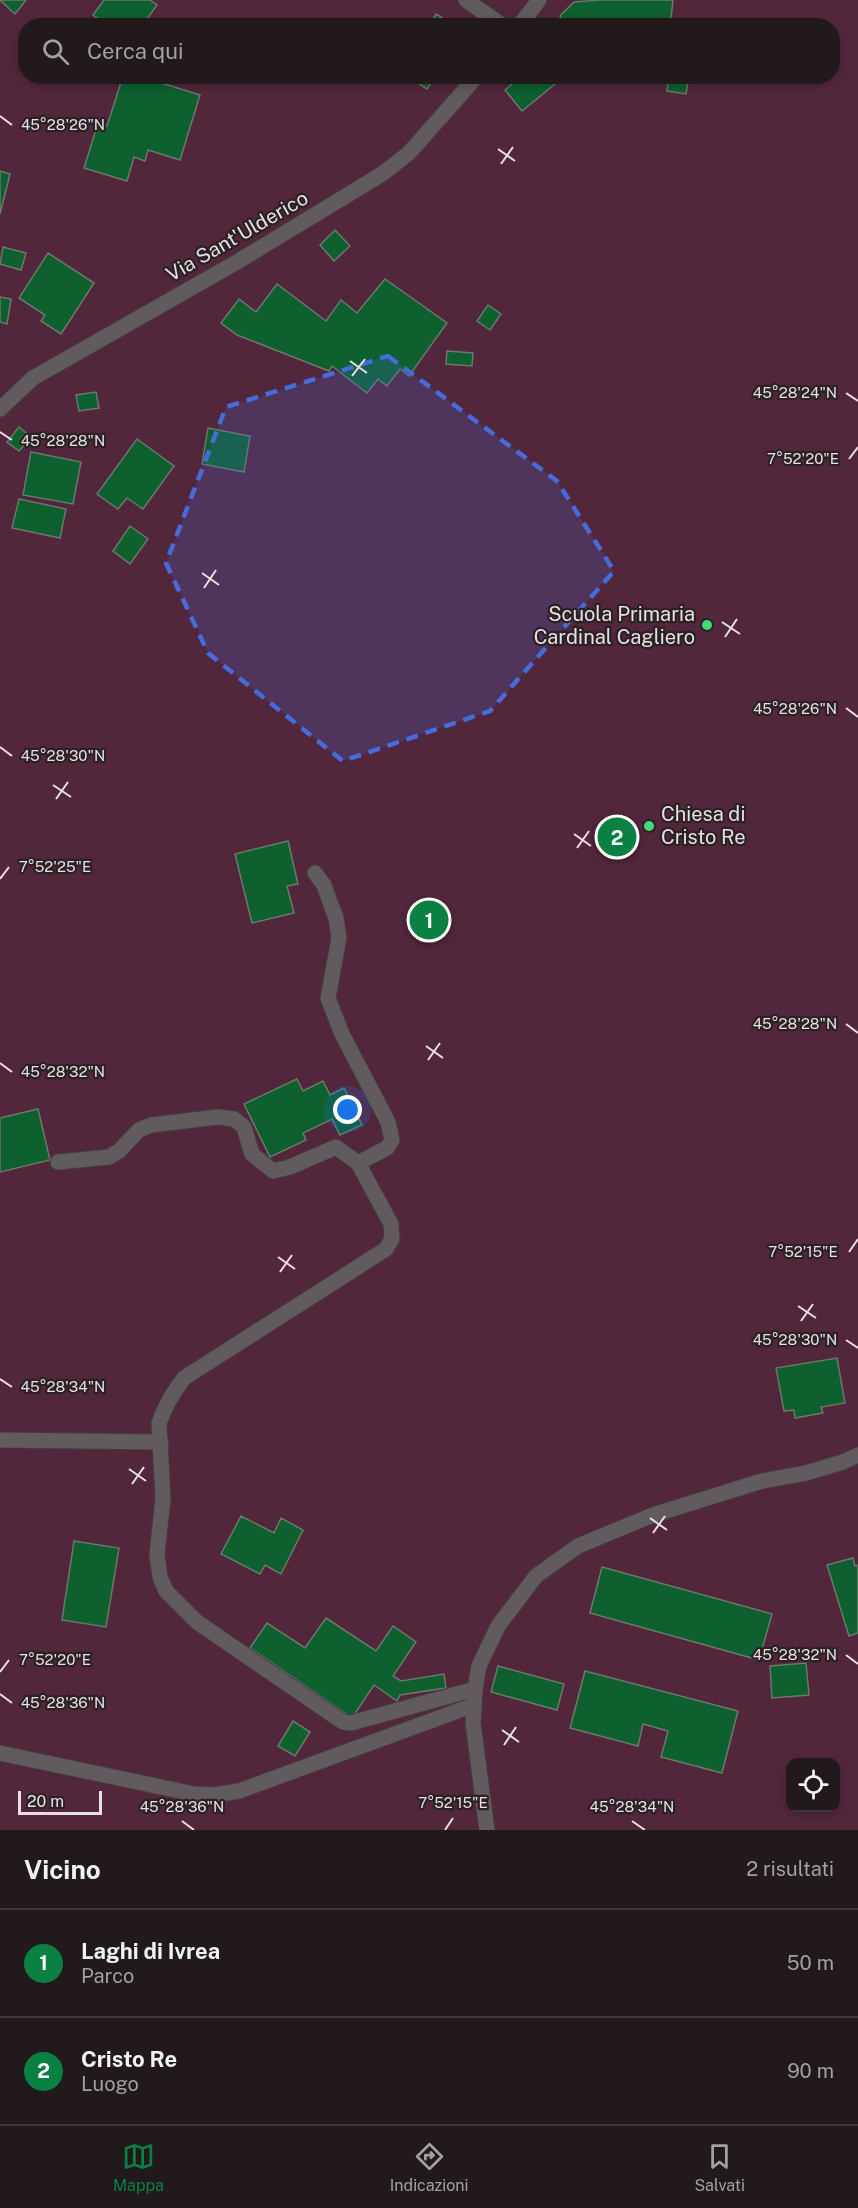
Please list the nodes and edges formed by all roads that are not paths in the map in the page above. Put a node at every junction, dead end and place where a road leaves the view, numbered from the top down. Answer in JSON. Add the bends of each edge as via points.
{"nodes":[{"id":1,"x":466,"y":0,"type":"edge"},
{"id":2,"x":539,"y":0,"type":"edge"},
{"id":3,"x":492,"y":18,"type":"edge"},
{"id":4,"x":525,"y":18,"type":"edge"},
{"id":5,"x":470,"y":84,"type":"edge"},
{"id":6,"x":0,"y":409,"type":"edge"},
{"id":7,"x":315,"y":873,"type":"dead end"},
{"id":8,"x":58,"y":1162,"type":"dead end"},
{"id":9,"x":358,"y":1162,"type":"junction"},
{"id":10,"x":0,"y":1440,"type":"edge"},
{"id":11,"x":161,"y":1442,"type":"junction"},
{"id":12,"x":858,"y":1455,"type":"edge"},
{"id":13,"x":475,"y":1689,"type":"junction"},
{"id":14,"x":474,"y":1705,"type":"junction"},
{"id":15,"x":0,"y":1753,"type":"edge"},
{"id":16,"x":487,"y":1830,"type":"edge"}],
"edges":[{"from":1,"to":3,"type":"street"},
{"from":2,"to":4,"type":"street"},
{"from":5,"to":6,"type":"street","name":"Via Sant'Ulderico","via":[[409,153],[382,174],[33,378]]},
{"from":7,"to":9,"type":"street","via":[[324,885],[339,938],[328,998],[342,1034],[388,1122],[392,1140],[387,1148]]},
{"from":8,"to":9,"type":"street","via":[[109,1157],[139,1130],[151,1125],[218,1117],[234,1119],[244,1127],[252,1154],[273,1171],[336,1147]]},
{"from":9,"to":11,"type":"street","via":[[391,1224],[392,1239],[386,1249],[184,1378],[159,1423]]},
{"from":10,"to":11,"type":"street"},
{"from":11,"to":13,"type":"street","via":[[163,1498],[157,1555],[160,1577],[166,1591],[197,1623],[343,1722]]},
{"from":12,"to":13,"type":"street","via":[[806,1473],[723,1491],[578,1546],[536,1576],[509,1610],[487,1646]]},
{"from":13,"to":14,"type":"street"},
{"from":14,"to":15,"type":"street","via":[[238,1791],[214,1795]]},
{"from":14,"to":16,"type":"street"}]}
